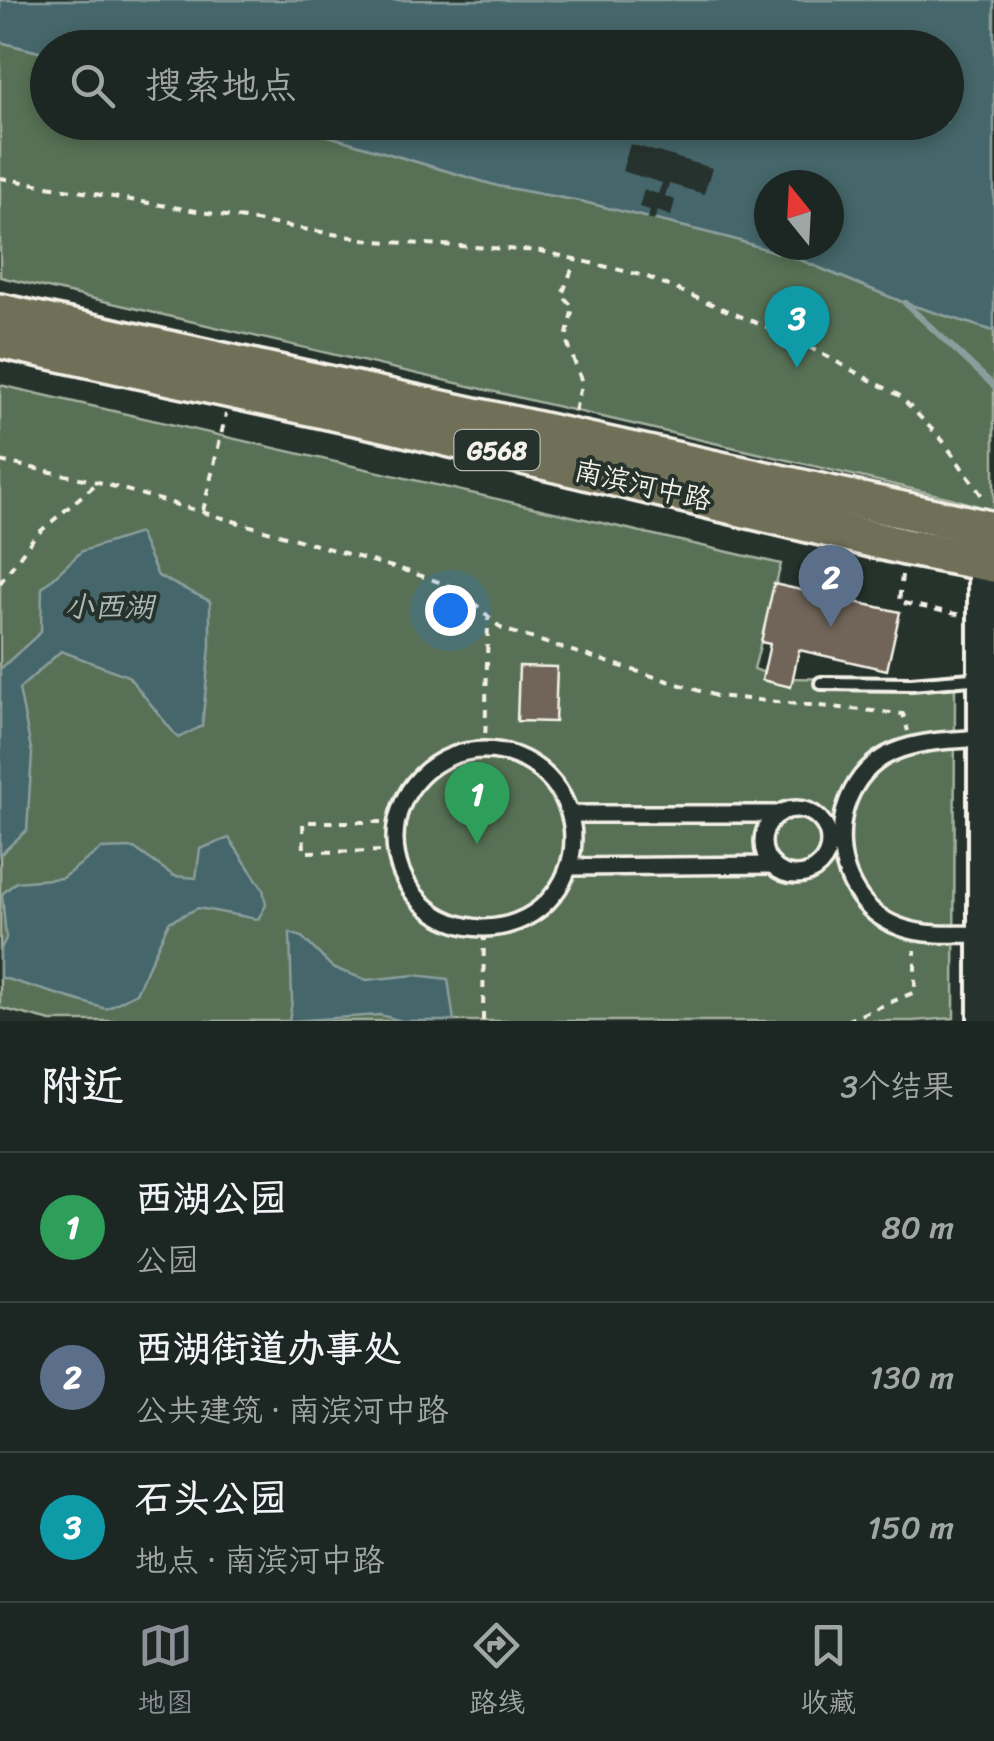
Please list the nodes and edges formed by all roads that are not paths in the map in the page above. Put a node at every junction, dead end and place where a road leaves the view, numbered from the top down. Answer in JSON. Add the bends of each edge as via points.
{"nodes":[{"id":1,"x":0,"y":312,"type":"edge"},
{"id":2,"x":0,"y":340,"type":"edge"},
{"id":3,"x":990,"y":538,"type":"edge"},
{"id":4,"x":984,"y":678,"type":"junction"},
{"id":5,"x":821,"y":683,"type":"dead end"},
{"id":6,"x":984,"y":738,"type":"junction"},
{"id":7,"x":570,"y":814,"type":"junction"},
{"id":8,"x":779,"y":814,"type":"junction"},
{"id":9,"x":834,"y":840,"type":"junction"},
{"id":10,"x":772,"y":866,"type":"junction"},
{"id":11,"x":569,"y":867,"type":"junction"},
{"id":12,"x":984,"y":934,"type":"junction"},
{"id":13,"x":984,"y":1021,"type":"edge"}],
"edges":[{"from":1,"to":3,"type":"highway","name":"南滨河中路","number":"G568"},
{"from":2,"to":3,"type":"highway","name":"南滨河中路","number":"G568","via":[[905,547]]},
{"from":3,"to":4,"type":"main road"},
{"from":4,"to":5,"type":"lane"},
{"from":4,"to":6,"type":"main road"},
{"from":6,"to":9,"type":"street","via":[[897,750],[866,771],[846,802]]},
{"from":6,"to":12,"type":"main road"},
{"from":7,"to":8,"type":"street"},
{"from":7,"to":11,"type":"street"},
{"from":7,"to":11,"type":"street","via":[[548,776],[520,756],[485,750],[450,756],[421,776],[401,804],[394,839],[400,873],[420,902],[449,922],[484,929],[518,922],[547,903]]},
{"from":8,"to":9,"type":"street","via":[[809,811]]},
{"from":8,"to":10,"type":"street","via":[[763,842]]},
{"from":9,"to":10,"type":"street","via":[[809,872],[796,875]]},
{"from":9,"to":12,"type":"street","via":[[846,876],[868,907],[900,927]]},
{"from":10,"to":11,"type":"street"},
{"from":12,"to":13,"type":"main road"}]}
